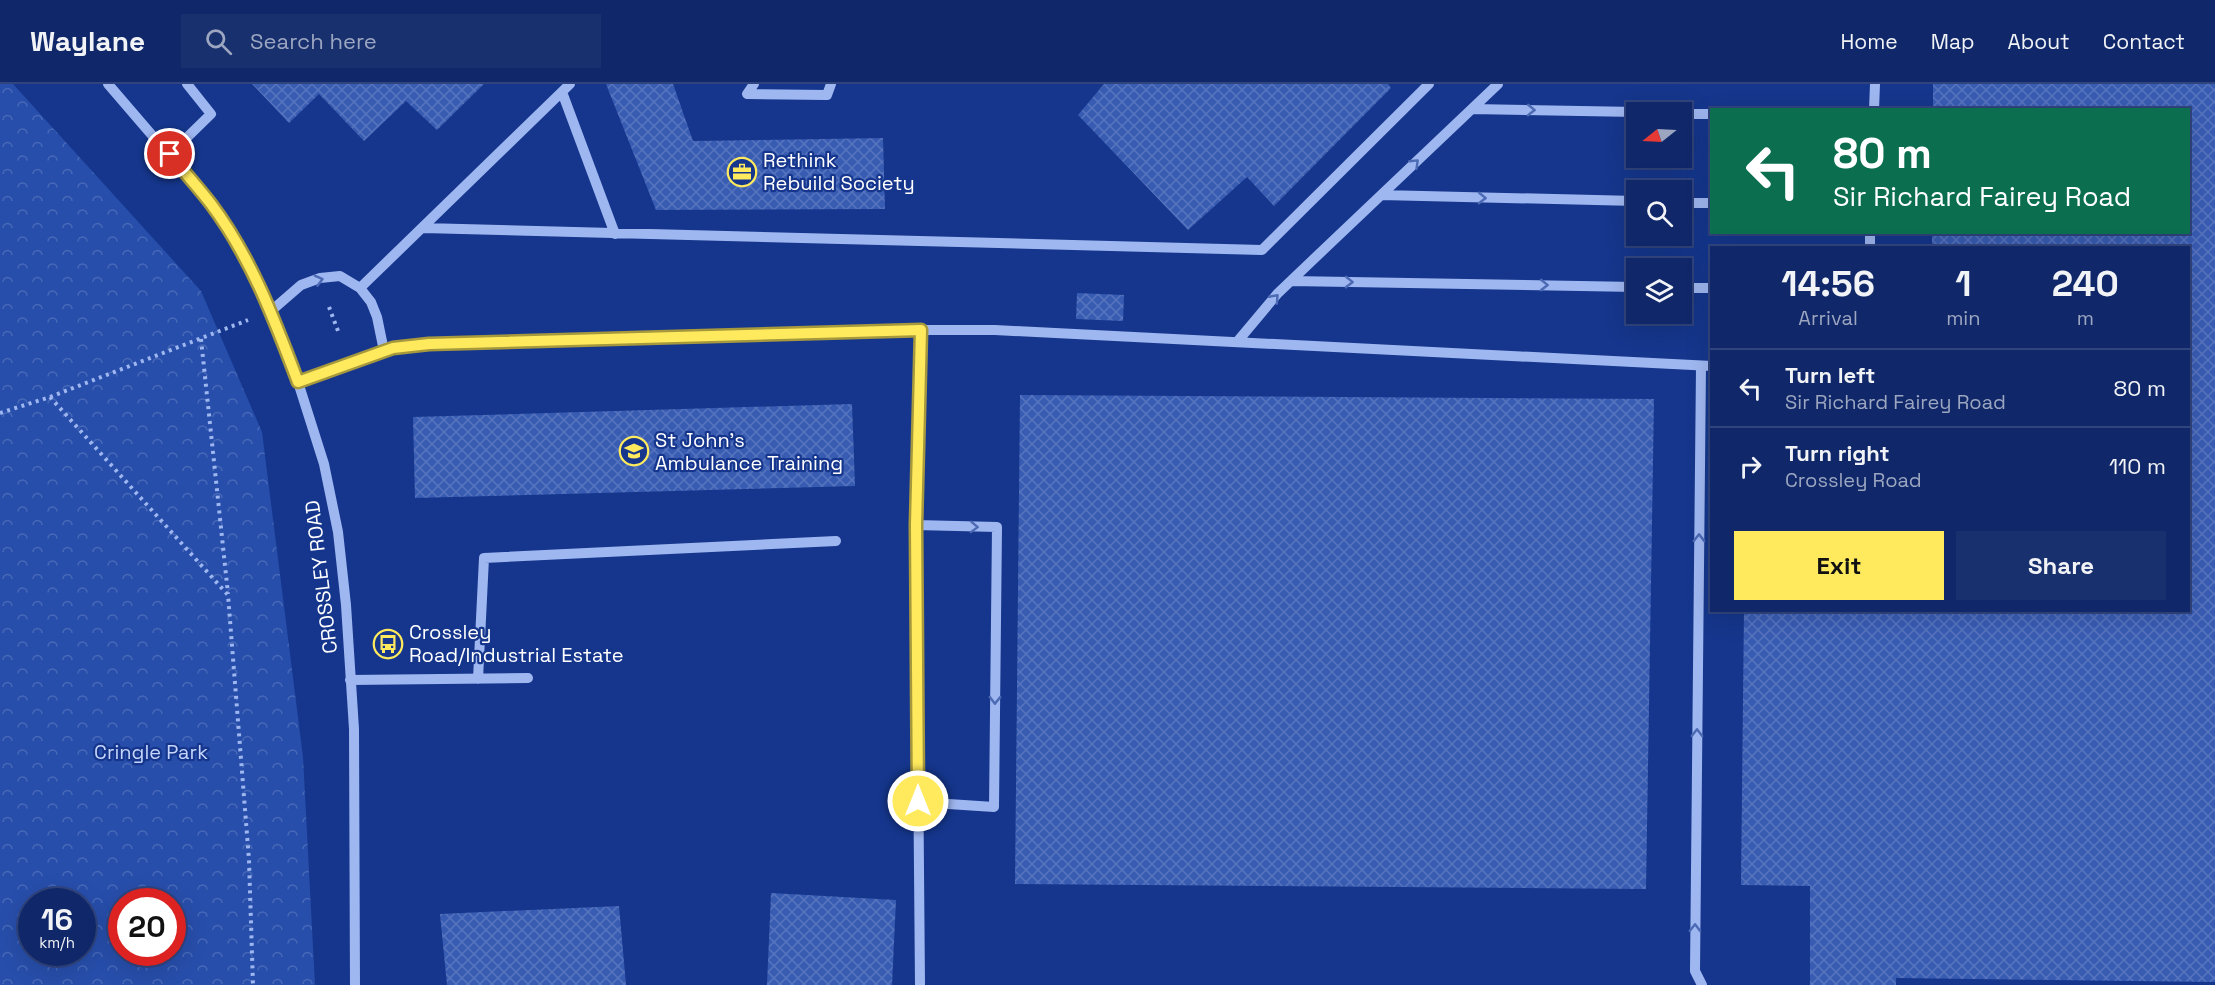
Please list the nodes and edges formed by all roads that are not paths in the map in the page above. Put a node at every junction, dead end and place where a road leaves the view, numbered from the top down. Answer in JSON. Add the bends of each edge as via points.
{"nodes":[{"id":1,"x":108,"y":84,"type":"edge"},
{"id":2,"x":187,"y":84,"type":"edge"},
{"id":3,"x":754,"y":84,"type":"edge"},
{"id":4,"x":831,"y":84,"type":"edge"},
{"id":5,"x":1429,"y":84,"type":"edge"},
{"id":6,"x":1498,"y":84,"type":"edge"},
{"id":7,"x":1875,"y":84,"type":"edge"},
{"id":8,"x":566,"y":88,"type":"edge"},
{"id":9,"x":1874,"y":108,"type":"edge"},
{"id":10,"x":1472,"y":109,"type":"junction"},
{"id":11,"x":1626,"y":112,"type":"edge"},
{"id":12,"x":1692,"y":114,"type":"edge"},
{"id":13,"x":1710,"y":114,"type":"edge"},
{"id":14,"x":170,"y":154,"type":"junction"},
{"id":15,"x":1381,"y":195,"type":"junction"},
{"id":16,"x":1626,"y":201,"type":"edge"},
{"id":17,"x":1692,"y":202,"type":"edge"},
{"id":18,"x":1710,"y":203,"type":"edge"},
{"id":19,"x":423,"y":228,"type":"junction"},
{"id":20,"x":615,"y":234,"type":"junction"},
{"id":21,"x":1291,"y":281,"type":"junction"},
{"id":22,"x":1626,"y":287,"type":"edge"},
{"id":23,"x":360,"y":288,"type":"junction"},
{"id":24,"x":1692,"y":288,"type":"edge"},
{"id":25,"x":1710,"y":288,"type":"edge"},
{"id":26,"x":272,"y":311,"type":"junction"},
{"id":27,"x":921,"y":330,"type":"junction"},
{"id":28,"x":1237,"y":342,"type":"junction"},
{"id":29,"x":384,"y":351,"type":"junction"},
{"id":30,"x":1706,"y":366,"type":"edge"},
{"id":31,"x":298,"y":382,"type":"junction"},
{"id":32,"x":916,"y":525,"type":"junction"},
{"id":33,"x":836,"y":541,"type":"dead end"},
{"id":34,"x":528,"y":678,"type":"dead end"},
{"id":35,"x":478,"y":679,"type":"junction"},
{"id":36,"x":350,"y":680,"type":"junction"},
{"id":37,"x":918,"y":801,"type":"junction"},
{"id":38,"x":355,"y":985,"type":"edge"},
{"id":39,"x":920,"y":985,"type":"edge"},
{"id":40,"x":1702,"y":985,"type":"edge"}],
"edges":[{"from":1,"to":14,"type":"street","name":"CROSSLEY ROAD"},
{"from":2,"to":14,"type":"street","via":[[212,114]]},
{"from":3,"to":4,"type":"street","via":[[747,94],[827,95]]},
{"from":5,"to":20,"type":"street","via":[[1262,250]]},
{"from":6,"to":10,"type":"street"},
{"from":7,"to":9,"type":"street"},
{"from":8,"to":19,"type":"street"},
{"from":8,"to":20,"type":"street"},
{"from":10,"to":11,"type":"street","one_way":true},
{"from":15,"to":10,"type":"street","one_way":true},
{"from":12,"to":13,"type":"street"},
{"from":14,"to":26,"type":"street","name":"CROSSLEY ROAD","via":[[212,205]]},
{"from":15,"to":16,"type":"street","one_way":true},
{"from":15,"to":21,"type":"street"},
{"from":17,"to":18,"type":"street"},
{"from":19,"to":20,"type":"street"},
{"from":19,"to":23,"type":"street"},
{"from":21,"to":22,"type":"street","one_way":true},
{"from":28,"to":21,"type":"street","one_way":true},
{"from":26,"to":23,"type":"street","one_way":true,"via":[[301,285],[320,278],[340,276]]},
{"from":23,"to":29,"type":"street","via":[[377,317]]},
{"from":24,"to":25,"type":"street"},
{"from":26,"to":31,"type":"street","name":"CROSSLEY ROAD"},
{"from":27,"to":28,"type":"street"},
{"from":27,"to":29,"type":"street","via":[[429,344]]},
{"from":27,"to":32,"type":"street"},
{"from":28,"to":30,"type":"street"},
{"from":29,"to":31,"type":"street"},
{"from":40,"to":30,"type":"street","one_way":true,"via":[[1695,971]]},
{"from":31,"to":36,"type":"street","name":"CROSSLEY ROAD","via":[[324,464],[338,532]]},
{"from":32,"to":37,"type":"street"},
{"from":32,"to":37,"type":"street","one_way":true,"via":[[997,527],[994,807]]},
{"from":33,"to":35,"type":"street","via":[[484,558]]},
{"from":34,"to":35,"type":"street"},
{"from":35,"to":36,"type":"street"},
{"from":36,"to":38,"type":"street","name":"CROSSLEY ROAD","via":[[354,729]]},
{"from":37,"to":39,"type":"street"}]}
